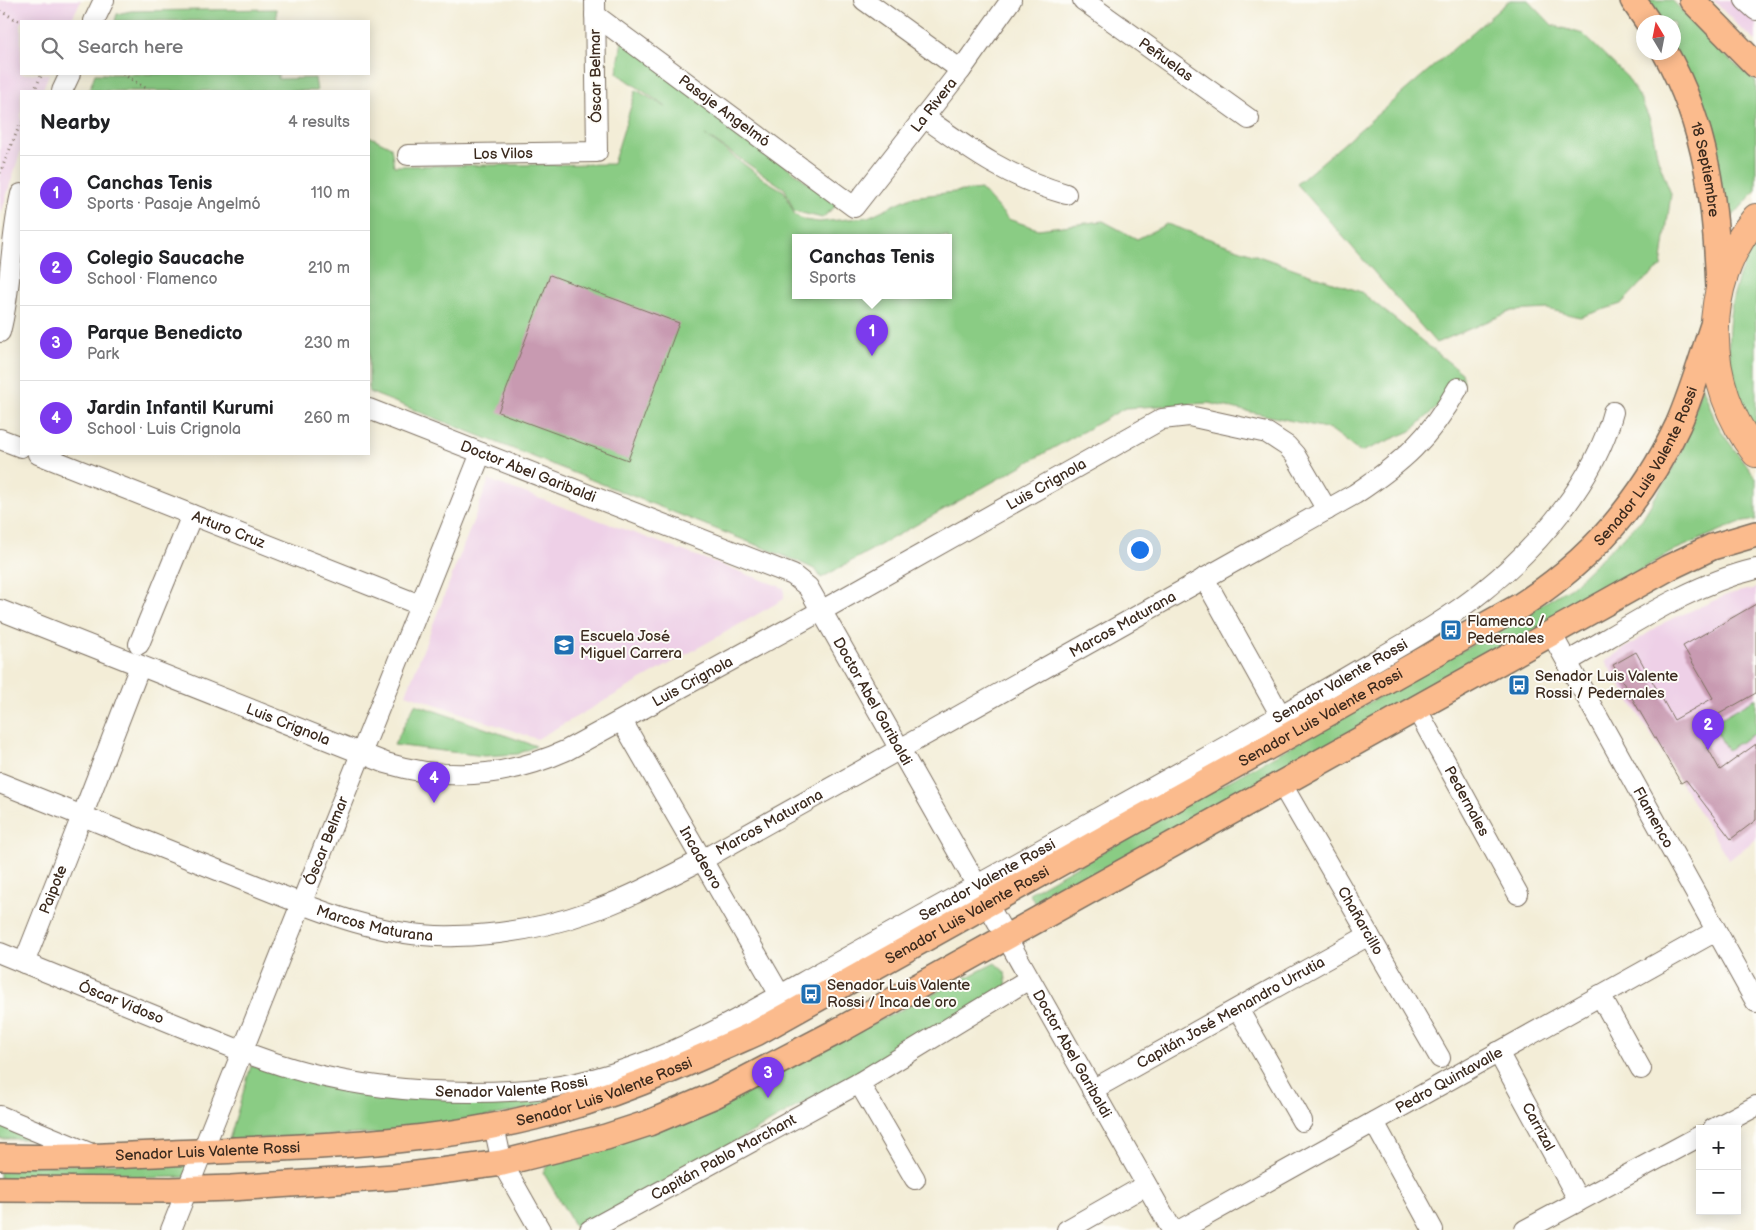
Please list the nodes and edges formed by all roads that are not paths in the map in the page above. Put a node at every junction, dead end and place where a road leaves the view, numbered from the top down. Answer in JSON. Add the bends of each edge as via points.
{"nodes":[{"id":1,"x":104,"y":0,"type":"edge"},
{"id":2,"x":864,"y":0,"type":"edge"},
{"id":3,"x":1011,"y":0,"type":"edge"},
{"id":4,"x":1084,"y":0,"type":"edge"},
{"id":5,"x":1633,"y":0,"type":"edge"},
{"id":6,"x":1692,"y":0,"type":"edge"},
{"id":7,"x":1745,"y":0,"type":"edge"},
{"id":8,"x":595,"y":8,"type":"edge"},
{"id":9,"x":1756,"y":10,"type":"edge"},
{"id":10,"x":1643,"y":15,"type":"edge"},
{"id":11,"x":94,"y":20,"type":"edge"},
{"id":12,"x":1670,"y":60,"type":"edge"},
{"id":13,"x":1756,"y":65,"type":"edge"},
{"id":14,"x":961,"y":70,"type":"junction"},
{"id":15,"x":70,"y":75,"type":"edge"},
{"id":16,"x":62,"y":90,"type":"edge"},
{"id":17,"x":924,"y":117,"type":"junction"},
{"id":18,"x":1249,"y":119,"type":"dead end"},
{"id":19,"x":597,"y":152,"type":"joint"},
{"id":20,"x":408,"y":155,"type":"dead end"},
{"id":21,"x":1066,"y":194,"type":"dead end"},
{"id":22,"x":20,"y":199,"type":"edge"},
{"id":23,"x":854,"y":207,"type":"joint"},
{"id":24,"x":1756,"y":218,"type":"edge"},
{"id":25,"x":15,"y":271,"type":"edge"},
{"id":26,"x":1719,"y":293,"type":"junction"},
{"id":27,"x":1715,"y":321,"type":"junction"},
{"id":28,"x":0,"y":332,"type":"edge"},
{"id":29,"x":1458,"y":388,"type":"dead end"},
{"id":30,"x":370,"y":409,"type":"edge"},
{"id":31,"x":1613,"y":412,"type":"dead end"},
{"id":32,"x":0,"y":439,"type":"edge"},
{"id":33,"x":20,"y":447,"type":"edge"},
{"id":34,"x":481,"y":453,"type":"junction"},
{"id":35,"x":1756,"y":453,"type":"edge"},
{"id":36,"x":41,"y":455,"type":"edge"},
{"id":37,"x":1327,"y":510,"type":"junction"},
{"id":38,"x":192,"y":515,"type":"junction"},
{"id":39,"x":1756,"y":534,"type":"edge"},
{"id":40,"x":1756,"y":569,"type":"edge"},
{"id":41,"x":1204,"y":578,"type":"junction"},
{"id":42,"x":420,"y":605,"type":"junction"},
{"id":43,"x":0,"y":610,"type":"edge"},
{"id":44,"x":821,"y":610,"type":"junction"},
{"id":45,"x":1551,"y":633,"type":"junction"},
{"id":46,"x":139,"y":644,"type":"dead end"},
{"id":47,"x":1568,"y":662,"type":"junction"},
{"id":48,"x":140,"y":666,"type":"junction"},
{"id":49,"x":1416,"y":708,"type":"junction"},
{"id":50,"x":1281,"y":716,"type":"junction"},
{"id":51,"x":622,"y":721,"type":"junction"},
{"id":52,"x":899,"y":748,"type":"junction"},
{"id":53,"x":361,"y":754,"type":"junction"},
{"id":54,"x":0,"y":783,"type":"edge"},
{"id":55,"x":1281,"y":783,"type":"junction"},
{"id":56,"x":84,"y":811,"type":"junction"},
{"id":57,"x":702,"y":860,"type":"junction"},
{"id":58,"x":1518,"y":894,"type":"dead end"},
{"id":59,"x":982,"y":895,"type":"junction"},
{"id":60,"x":301,"y":903,"type":"junction"},
{"id":61,"x":1716,"y":930,"type":"junction"},
{"id":62,"x":1369,"y":935,"type":"junction"},
{"id":63,"x":1005,"y":936,"type":"junction"},
{"id":64,"x":0,"y":953,"type":"edge"},
{"id":65,"x":24,"y":963,"type":"junction"},
{"id":66,"x":1029,"y":979,"type":"junction"},
{"id":67,"x":780,"y":995,"type":"junction"},
{"id":68,"x":1600,"y":996,"type":"junction"},
{"id":69,"x":1756,"y":1002,"type":"edge"},
{"id":70,"x":1238,"y":1009,"type":"junction"},
{"id":71,"x":242,"y":1052,"type":"junction"},
{"id":72,"x":1498,"y":1052,"type":"junction"},
{"id":73,"x":1440,"y":1058,"type":"dead end"},
{"id":74,"x":1641,"y":1069,"type":"dead end"},
{"id":75,"x":859,"y":1083,"type":"junction"},
{"id":76,"x":1092,"y":1090,"type":"junction"},
{"id":77,"x":1756,"y":1106,"type":"edge"},
{"id":78,"x":0,"y":1116,"type":"edge"},
{"id":79,"x":1302,"y":1121,"type":"dead end"},
{"id":80,"x":1374,"y":1122,"type":"junction"},
{"id":81,"x":1720,"y":1125,"type":"edge"},
{"id":82,"x":494,"y":1126,"type":"junction"},
{"id":83,"x":1696,"y":1138,"type":"edge"},
{"id":84,"x":203,"y":1151,"type":"junction"},
{"id":85,"x":95,"y":1156,"type":"junction"},
{"id":86,"x":0,"y":1157,"type":"edge"},
{"id":87,"x":502,"y":1163,"type":"junction"},
{"id":88,"x":915,"y":1179,"type":"dead end"},
{"id":89,"x":1146,"y":1185,"type":"junction"},
{"id":90,"x":0,"y":1189,"type":"edge"},
{"id":91,"x":188,"y":1189,"type":"junction"},
{"id":92,"x":1579,"y":1201,"type":"junction"},
{"id":93,"x":171,"y":1230,"type":"edge"},
{"id":94,"x":540,"y":1230,"type":"edge"},
{"id":95,"x":590,"y":1230,"type":"edge"},
{"id":96,"x":1067,"y":1230,"type":"edge"},
{"id":97,"x":1172,"y":1230,"type":"edge"},
{"id":98,"x":1180,"y":1230,"type":"edge"},
{"id":99,"x":1434,"y":1230,"type":"edge"},
{"id":100,"x":1525,"y":1230,"type":"edge"}],
"edges":[{"from":1,"to":11,"type":"street"},
{"from":2,"to":14,"type":"street"},
{"from":3,"to":14,"type":"street","name":"La Rivera"},
{"from":4,"to":18,"type":"street","name":"Peñuelas"},
{"from":5,"to":10,"type":"main road"},
{"from":6,"to":13,"type":"main road"},
{"from":7,"to":9,"type":"street"},
{"from":8,"to":19,"type":"street","name":"Óscar Belmar"},
{"from":8,"to":23,"type":"street","name":"Pasaje Angelmó"},
{"from":12,"to":26,"type":"main road","name":"18 Septiembre","via":[[1691,108],[1708,164],[1716,225]]},
{"from":14,"to":17,"type":"street","name":"La Rivera"},
{"from":15,"to":16,"type":"street"},
{"from":17,"to":21,"type":"street","via":[[991,164],[1024,180]]},
{"from":17,"to":23,"type":"street","name":"La Rivera"},
{"from":19,"to":20,"type":"street","name":"Los Vilos"},
{"from":22,"to":25,"type":"street","via":[[14,226]]},
{"from":24,"to":26,"type":"highway","via":[[1737,246]]},
{"from":25,"to":28,"type":"street"},
{"from":26,"to":27,"type":"highway"},
{"from":27,"to":35,"type":"highway","via":[[1716,355],[1725,397],[1735,421]]},
{"from":27,"to":59,"type":"main road","name":"Senador Luis Valente Rossi","via":[[1688,400],[1655,469],[1610,530],[1544,591]]},
{"from":29,"to":37,"type":"street","name":"Marcos Maturana","via":[[1433,429],[1407,457]]},
{"from":30,"to":34,"type":"street","name":"Doctor Abel Garibaldi"},
{"from":31,"to":50,"type":"street","name":"Senador Valente Rossi","via":[[1605,436],[1579,484],[1544,533],[1522,557],[1446,619]]},
{"from":32,"to":33,"type":"street"},
{"from":34,"to":42,"type":"street","name":"Óscar Belmar"},
{"from":34,"to":44,"type":"street","name":"Doctor Abel Garibaldi","via":[[793,575],[808,587]]},
{"from":36,"to":38,"type":"street","name":"Arturo Cruz"},
{"from":37,"to":41,"type":"street","name":"Marcos Maturana"},
{"from":37,"to":44,"type":"street","name":"Luis Crignola","via":[[1295,455],[1278,439],[1255,430],[1189,416],[1172,416],[1154,423]]},
{"from":38,"to":42,"type":"street","name":"Arturo Cruz"},
{"from":38,"to":46,"type":"street"},
{"from":39,"to":45,"type":"main road","via":[[1690,557]]},
{"from":40,"to":47,"type":"street","via":[[1714,582]]},
{"from":41,"to":50,"type":"street"},
{"from":41,"to":52,"type":"street","name":"Marcos Maturana"},
{"from":42,"to":53,"type":"street","name":"Óscar Belmar"},
{"from":43,"to":48,"type":"street","name":"Luis Crignola"},
{"from":44,"to":51,"type":"street","name":"Luis Crignola"},
{"from":44,"to":52,"type":"street","name":"Doctor Abel Garibaldi"},
{"from":45,"to":47,"type":"street","name":"Flamenco"},
{"from":45,"to":49,"type":"main road"},
{"from":47,"to":61,"type":"street","name":"Flamenco"},
{"from":48,"to":53,"type":"street","name":"Luis Crignola"},
{"from":48,"to":56,"type":"street","name":"Paipote"},
{"from":49,"to":55,"type":"main road"},
{"from":49,"to":58,"type":"street","name":"Pedernales"},
{"from":50,"to":59,"type":"street","name":"Senador Valente Rossi"},
{"from":51,"to":53,"type":"street","name":"Luis Crignola","via":[[551,758],[485,774],[427,773]]},
{"from":51,"to":57,"type":"street","name":"Incadeoro"},
{"from":52,"to":57,"type":"street","name":"Marcos Maturana"},
{"from":52,"to":59,"type":"street","name":"Doctor Abel Garibaldi"},
{"from":53,"to":60,"type":"street","name":"Óscar Belmar"},
{"from":54,"to":56,"type":"street","name":"Marcos Maturana"},
{"from":55,"to":62,"type":"street","name":"Chañarcillo"},
{"from":55,"to":63,"type":"main road"},
{"from":56,"to":60,"type":"street","name":"Marcos Maturana"},
{"from":56,"to":65,"type":"street","name":"Paipote"},
{"from":57,"to":60,"type":"street","name":"Marcos Maturana","via":[[590,912],[486,934],[426,936],[396,933],[343,919]]},
{"from":57,"to":67,"type":"street","name":"Incadeoro"},
{"from":59,"to":63,"type":"street","name":"Doctor Abel Garibaldi"},
{"from":59,"to":67,"type":"street","name":"Senador Valente Rossi"},
{"from":59,"to":82,"type":"main road","name":"Senador Luis Valente Rossi","via":[[756,1034],[628,1088],[536,1117]]},
{"from":60,"to":71,"type":"street","name":"Óscar Belmar"},
{"from":61,"to":68,"type":"street","name":"Pedro Quintavalle"},
{"from":61,"to":69,"type":"street","name":"Flamenco"},
{"from":62,"to":70,"type":"street","name":"Capitán José Menandro Urrutia"},
{"from":62,"to":73,"type":"street","name":"Chañarcillo"},
{"from":63,"to":66,"type":"street","name":"Doctor Abel Garibaldi"},
{"from":63,"to":87,"type":"main road","via":[[838,1031],[715,1095],[606,1137]]},
{"from":64,"to":65,"type":"street","name":"Óscar Vidoso"},
{"from":65,"to":71,"type":"street","name":"Óscar Vidoso"},
{"from":66,"to":75,"type":"street","name":"Capitán Pablo Marchant"},
{"from":66,"to":76,"type":"street","name":"Doctor Abel Garibaldi"},
{"from":67,"to":71,"type":"street","name":"Senador Valente Rossi","via":[[708,1034],[645,1062],[589,1081],[551,1087],[488,1091],[397,1089],[298,1071]]},
{"from":68,"to":72,"type":"street","name":"Pedro Quintavalle"},
{"from":68,"to":74,"type":"street"},
{"from":70,"to":76,"type":"street","name":"Capitán José Menandro Urrutia"},
{"from":70,"to":79,"type":"street"},
{"from":71,"to":84,"type":"street","name":"Óscar Belmar"},
{"from":72,"to":80,"type":"street","name":"Pedro Quintavalle"},
{"from":72,"to":92,"type":"street","name":"Carrizal"},
{"from":75,"to":88,"type":"street"},
{"from":75,"to":95,"type":"street","name":"Capitán Pablo Marchant"},
{"from":76,"to":89,"type":"street","name":"Doctor Abel Garibaldi"},
{"from":77,"to":81,"type":"street"},
{"from":78,"to":85,"type":"street"},
{"from":80,"to":98,"type":"street","name":"Pedro Quintavalle"},
{"from":80,"to":99,"type":"street"},
{"from":82,"to":84,"type":"main road","name":"Senador Luis Valente Rossi","via":[[376,1143]]},
{"from":82,"to":87,"type":"street"},
{"from":83,"to":92,"type":"street"},
{"from":84,"to":85,"type":"main road","name":"Senador Luis Valente Rossi"},
{"from":84,"to":91,"type":"street","name":"Óscar Belmar"},
{"from":85,"to":86,"type":"main road","name":"Senador Luis Valente Rossi"},
{"from":87,"to":91,"type":"main road","via":[[394,1177]]},
{"from":87,"to":94,"type":"street"},
{"from":89,"to":96,"type":"street"},
{"from":89,"to":97,"type":"street","name":"Doctor Abel Garibaldi"},
{"from":90,"to":91,"type":"main road"},
{"from":91,"to":93,"type":"street","name":"Óscar Belmar"},
{"from":92,"to":100,"type":"street"}]}
